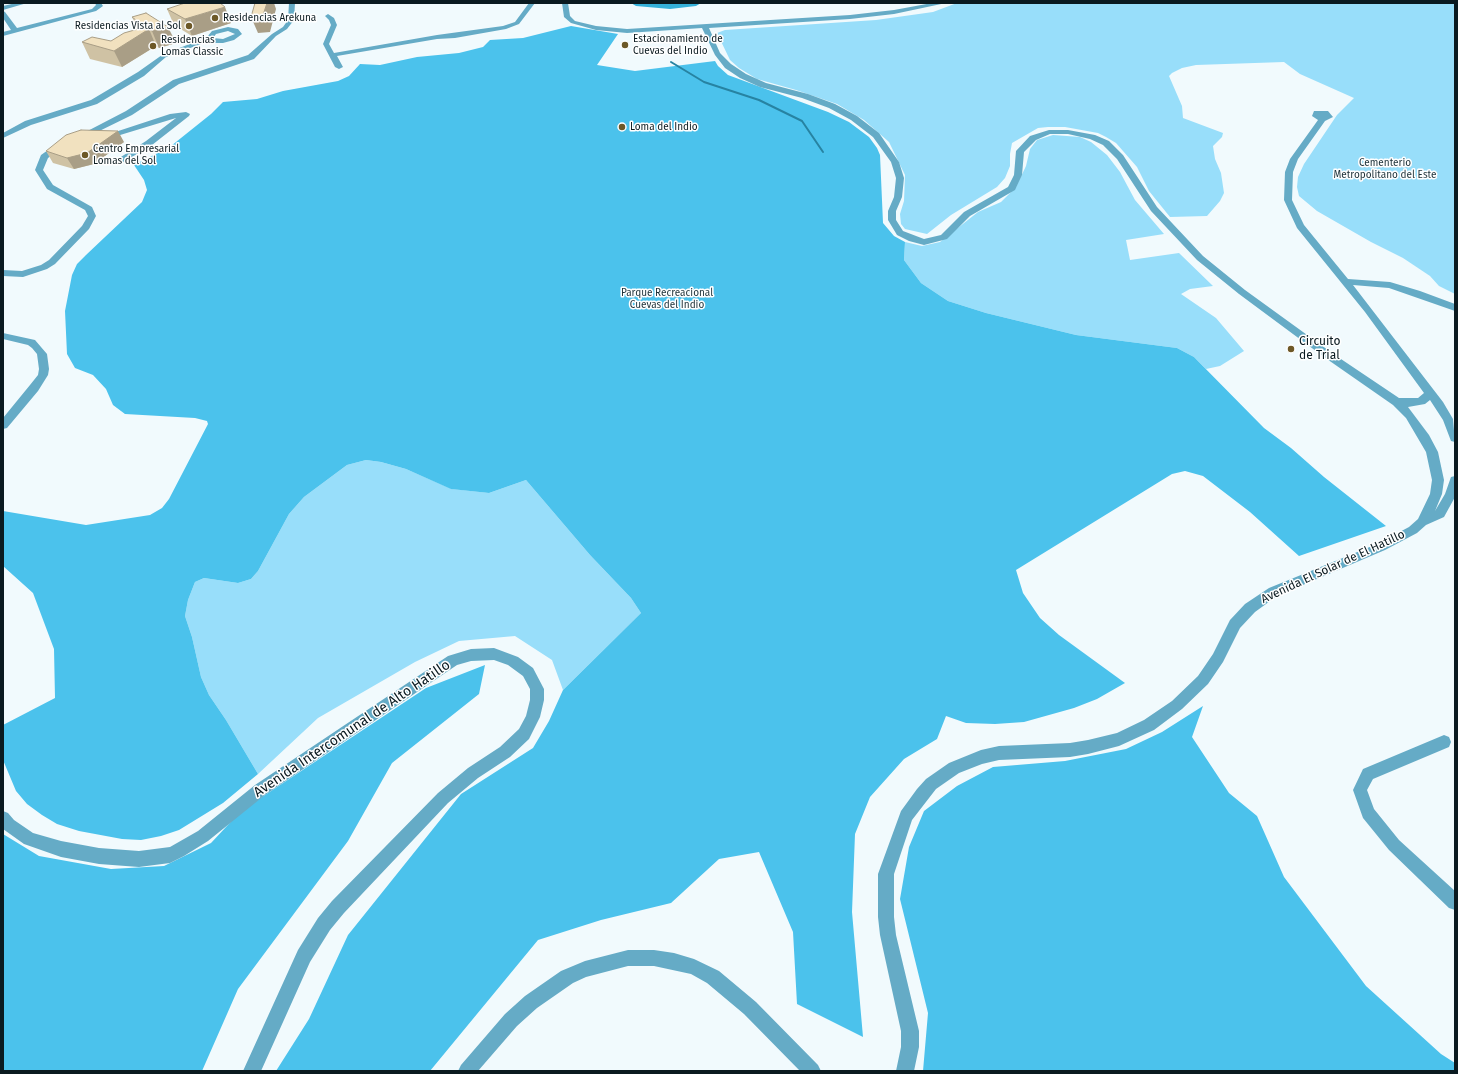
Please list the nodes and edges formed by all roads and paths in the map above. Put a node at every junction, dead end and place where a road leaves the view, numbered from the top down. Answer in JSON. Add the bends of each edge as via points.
{"nodes":[{"id":1,"x":24,"y":3,"type":"edge"},
{"id":2,"x":98,"y":3,"type":"edge"},
{"id":3,"x":292,"y":3,"type":"edge"},
{"id":4,"x":532,"y":3,"type":"edge"},
{"id":5,"x":565,"y":3,"type":"edge"},
{"id":6,"x":928,"y":3,"type":"edge"},
{"id":7,"x":943,"y":3,"type":"edge"},
{"id":8,"x":3,"y":8,"type":"edge"},
{"id":9,"x":916,"y":9,"type":"junction"},
{"id":10,"x":3,"y":13,"type":"edge"},
{"id":11,"x":328,"y":16,"type":"dead end"},
{"id":12,"x":706,"y":27,"type":"junction"},
{"id":13,"x":15,"y":31,"type":"junction"},
{"id":14,"x":3,"y":34,"type":"edge"},
{"id":15,"x":209,"y":38,"type":"dead end"},
{"id":16,"x":333,"y":55,"type":"junction"},
{"id":17,"x":338,"y":67,"type":"dead end"},
{"id":18,"x":1323,"y":119,"type":"dead end"},
{"id":19,"x":85,"y":134,"type":"junction"},
{"id":20,"x":3,"y":136,"type":"edge"},
{"id":21,"x":117,"y":162,"type":"dead end"},
{"id":22,"x":3,"y":273,"type":"edge"},
{"id":23,"x":1344,"y":282,"type":"junction"},
{"id":24,"x":1455,"y":308,"type":"edge"},
{"id":25,"x":3,"y":336,"type":"edge"},
{"id":26,"x":1430,"y":394,"type":"junction"},
{"id":27,"x":1397,"y":402,"type":"junction"},
{"id":28,"x":3,"y":425,"type":"edge"},
{"id":29,"x":1455,"y":438,"type":"edge"},
{"id":30,"x":1455,"y":480,"type":"edge"},
{"id":31,"x":1422,"y":522,"type":"junction"},
{"id":32,"x":1444,"y":742,"type":"dead end"},
{"id":33,"x":3,"y":818,"type":"edge"},
{"id":34,"x":1455,"y":902,"type":"edge"},
{"id":35,"x":252,"y":1071,"type":"edge"},
{"id":36,"x":467,"y":1071,"type":"edge"},
{"id":37,"x":812,"y":1071,"type":"edge"},
{"id":38,"x":905,"y":1071,"type":"edge"}],
"edges":[{"from":1,"to":8,"type":"street"},
{"from":2,"to":13,"type":"street","via":[[100,6],[94,10]]},
{"from":3,"to":19,"type":"street","via":[[291,20],[288,24],[251,57],[176,82],[128,113]]},
{"from":4,"to":16,"type":"street","via":[[517,22],[504,28]]},
{"from":5,"to":12,"type":"street","via":[[569,20],[583,26],[627,31]]},
{"from":6,"to":9,"type":"street"},
{"from":7,"to":9,"type":"street"},
{"from":9,"to":12,"type":"street","via":[[850,17]]},
{"from":10,"to":13,"type":"street"},
{"from":11,"to":16,"type":"street","via":[[334,25],[326,44]]},
{"from":12,"to":27,"type":"street","name":"Avenida El Solar de El Hatillo","via":[[717,54],[737,73],[763,85],[832,106],[854,118],[876,135],[899,172],[900,190],[892,211],[892,220],[896,229],[906,237],[924,242],[944,237],[967,214],[1004,194],[1016,183],[1020,151],[1033,138],[1049,132],[1059,132],[1100,139],[1115,150],[1154,209],[1200,258],[1328,355]]},
{"from":13,"to":14,"type":"street"},
{"from":15,"to":20,"type":"street","via":[[164,56],[141,74],[94,102],[28,123]]},
{"from":16,"to":17,"type":"street"},
{"from":18,"to":23,"type":"street","via":[[1294,159],[1289,172],[1288,200],[1300,226]]},
{"from":19,"to":21,"type":"street","via":[[105,137],[186,114],[149,143]]},
{"from":19,"to":22,"type":"street","via":[[44,156],[39,170],[50,187],[89,210],[92,216],[86,227],[48,264],[23,274]]},
{"from":23,"to":24,"type":"street","via":[[1390,285],[1417,292]]},
{"from":23,"to":26,"type":"street"},
{"from":25,"to":28,"type":"street","via":[[31,342],[36,346],[42,354],[44,369],[43,375]]},
{"from":26,"to":27,"type":"street","via":[[1421,401]]},
{"from":26,"to":29,"type":"street","via":[[1448,419]]},
{"from":27,"to":31,"type":"street","name":"Avenida El Solar de El Hatillo","via":[[1425,438],[1434,462],[1438,487]]},
{"from":30,"to":31,"type":"street","via":[[1440,514]]},
{"from":31,"to":38,"type":"street","name":"Avenida El Solar de El Hatillo","via":[[1413,530],[1381,547],[1316,573],[1260,600],[1235,624],[1218,658],[1203,680],[1177,705],[1149,725],[1119,739],[1088,747],[999,753],[981,757],[954,768],[931,784],[906,816],[890,856],[886,874],[888,935],[910,1031]]},
{"from":32,"to":34,"type":"street","via":[[1368,774],[1360,790],[1368,813],[1394,845]]},
{"from":33,"to":35,"type":"street","name":"Avenida Intercomunal de Alto Hatillo","via":[[29,839],[61,850],[139,859],[170,855],[203,836],[260,790],[453,660],[471,655],[494,654],[513,661],[528,672],[537,689],[537,700],[533,717],[524,734],[506,752],[448,793],[324,924],[304,956]]},
{"from":36,"to":37,"type":"street","via":[[511,1020],[567,976],[585,968],[628,958],[654,958],[680,963],[713,977],[750,1008]]}]}
